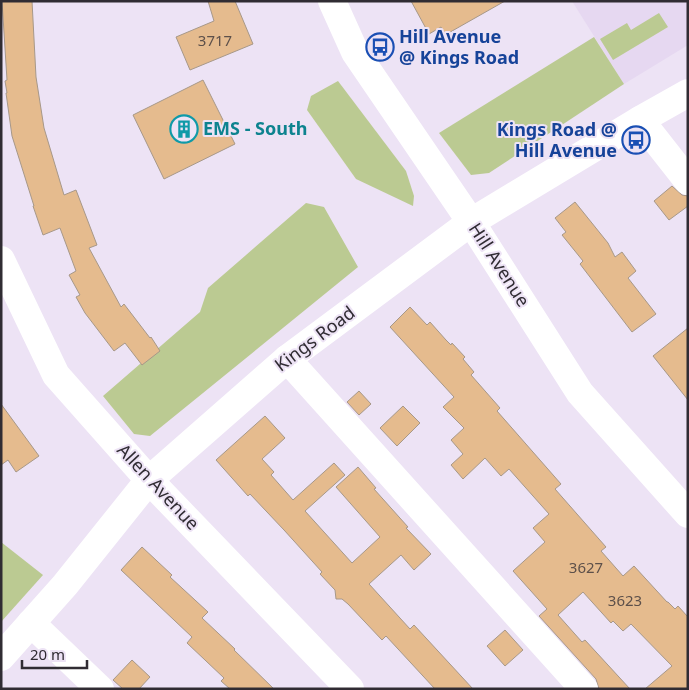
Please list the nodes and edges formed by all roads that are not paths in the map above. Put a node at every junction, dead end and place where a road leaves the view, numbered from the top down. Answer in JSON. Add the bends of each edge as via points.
{"nodes":[{"id":1,"x":332,"y":1,"type":"edge"},
{"id":2,"x":688,"y":93,"type":"edge"},
{"id":3,"x":640,"y":120,"type":"junction"},
{"id":4,"x":688,"y":181,"type":"edge"},
{"id":5,"x":471,"y":222,"type":"junction"},
{"id":6,"x":1,"y":260,"type":"edge"},
{"id":7,"x":287,"y":359,"type":"junction"},
{"id":8,"x":149,"y":480,"type":"junction"},
{"id":9,"x":688,"y":514,"type":"edge"},
{"id":10,"x":31,"y":623,"type":"junction"},
{"id":11,"x":1,"y":657,"type":"edge"},
{"id":12,"x":100,"y":689,"type":"edge"},
{"id":13,"x":350,"y":689,"type":"edge"},
{"id":14,"x":584,"y":689,"type":"edge"}],
"edges":[{"from":1,"to":5,"type":"street","name":"Hill Avenue","via":[[355,52]]},
{"from":2,"to":3,"type":"street","name":"Kings Road"},
{"from":3,"to":4,"type":"street"},
{"from":3,"to":5,"type":"street","name":"Kings Road"},
{"from":5,"to":7,"type":"street","name":"Kings Road"},
{"from":5,"to":9,"type":"street","name":"Hill Avenue","via":[[580,393]]},
{"from":6,"to":8,"type":"street","name":"Allen Avenue","via":[[56,375]]},
{"from":7,"to":8,"type":"street","name":"Kings Road"},
{"from":7,"to":14,"type":"street"},
{"from":8,"to":10,"type":"street","name":"Kings Road"},
{"from":8,"to":13,"type":"street","name":"Allen Avenue"},
{"from":10,"to":11,"type":"street","name":"Kings Road"},
{"from":10,"to":12,"type":"street"}]}
